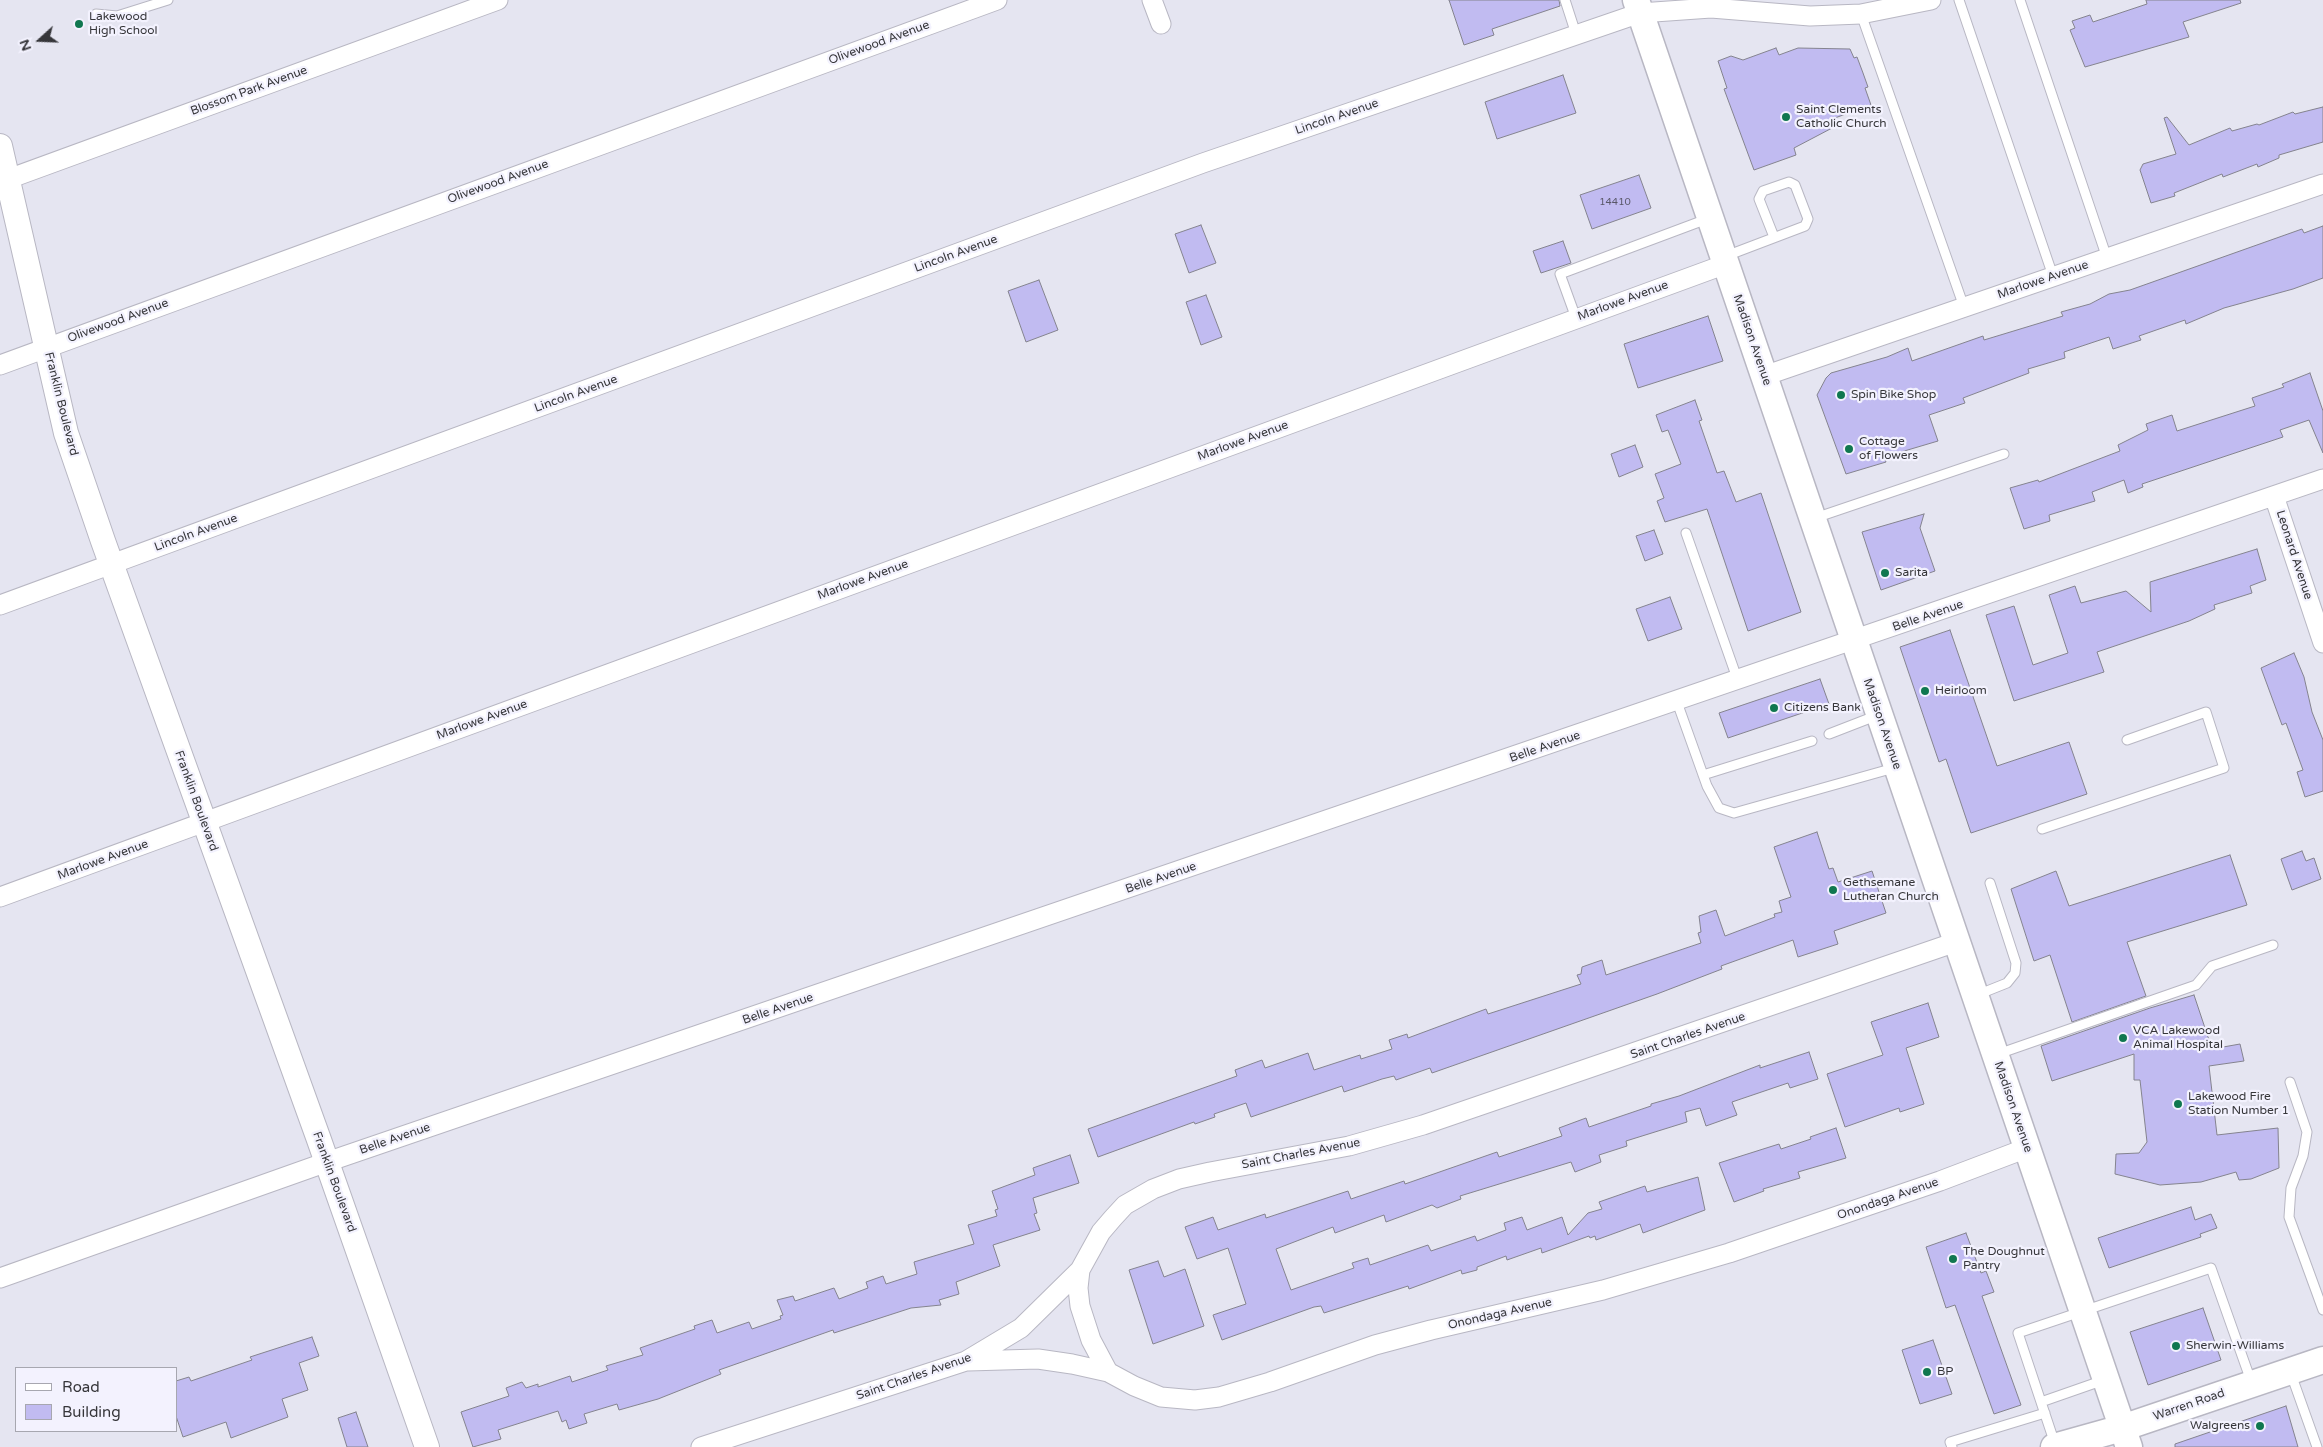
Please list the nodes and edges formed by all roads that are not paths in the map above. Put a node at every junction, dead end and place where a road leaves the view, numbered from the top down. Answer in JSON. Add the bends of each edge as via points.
{"nodes":[{"id":1,"x":168,"y":0,"type":"edge"},
{"id":2,"x":498,"y":0,"type":"edge"},
{"id":3,"x":997,"y":0,"type":"edge"},
{"id":4,"x":1152,"y":0,"type":"edge"},
{"id":5,"x":1565,"y":0,"type":"edge"},
{"id":6,"x":1931,"y":0,"type":"edge"},
{"id":7,"x":1959,"y":0,"type":"edge"},
{"id":8,"x":2020,"y":0,"type":"edge"},
{"id":9,"x":1638,"y":6,"type":"edge"},
{"id":10,"x":96,"y":14,"type":"dead end"},
{"id":11,"x":1861,"y":14,"type":"junction"},
{"id":12,"x":1161,"y":24,"type":"dead end"},
{"id":13,"x":1576,"y":34,"type":"junction"},
{"id":14,"x":0,"y":146,"type":"edge"},
{"id":15,"x":4,"y":181,"type":"edge"},
{"id":16,"x":2323,"y":184,"type":"edge"},
{"id":17,"x":1710,"y":218,"type":"junction"},
{"id":18,"x":1774,"y":237,"type":"junction"},
{"id":19,"x":2107,"y":258,"type":"junction"},
{"id":20,"x":1724,"y":260,"type":"junction"},
{"id":21,"x":2053,"y":276,"type":"junction"},
{"id":22,"x":1964,"y":307,"type":"junction"},
{"id":23,"x":1576,"y":318,"type":"junction"},
{"id":24,"x":47,"y":348,"type":"junction"},
{"id":25,"x":0,"y":365,"type":"edge"},
{"id":26,"x":1764,"y":376,"type":"junction"},
{"id":27,"x":2004,"y":454,"type":"dead end"},
{"id":28,"x":2323,"y":480,"type":"edge"},
{"id":29,"x":2274,"y":496,"type":"junction"},
{"id":30,"x":1812,"y":518,"type":"junction"},
{"id":31,"x":1686,"y":533,"type":"dead end"},
{"id":32,"x":111,"y":564,"type":"junction"},
{"id":33,"x":0,"y":605,"type":"edge"},
{"id":34,"x":1854,"y":641,"type":"junction"},
{"id":35,"x":2323,"y":643,"type":"edge"},
{"id":36,"x":1738,"y":681,"type":"junction"},
{"id":37,"x":1677,"y":702,"type":"junction"},
{"id":38,"x":1879,"y":714,"type":"junction"},
{"id":39,"x":1829,"y":734,"type":"dead end"},
{"id":40,"x":2127,"y":740,"type":"dead end"},
{"id":41,"x":1812,"y":741,"type":"dead end"},
{"id":42,"x":1897,"y":767,"type":"junction"},
{"id":43,"x":1703,"y":775,"type":"junction"},
{"id":44,"x":203,"y":821,"type":"junction"},
{"id":45,"x":2042,"y":829,"type":"dead end"},
{"id":46,"x":1990,"y":883,"type":"dead end"},
{"id":47,"x":0,"y":898,"type":"edge"},
{"id":48,"x":1956,"y":942,"type":"junction"},
{"id":49,"x":2273,"y":945,"type":"dead end"},
{"id":50,"x":1975,"y":996,"type":"junction"},
{"id":51,"x":1995,"y":1055,"type":"junction"},
{"id":52,"x":2290,"y":1082,"type":"dead end"},
{"id":53,"x":2027,"y":1148,"type":"junction"},
{"id":54,"x":327,"y":1162,"type":"junction"},
{"id":55,"x":1080,"y":1270,"type":"junction"},
{"id":56,"x":0,"y":1278,"type":"edge"},
{"id":57,"x":2082,"y":1310,"type":"junction"},
{"id":58,"x":2323,"y":1310,"type":"edge"},
{"id":59,"x":2323,"y":1360,"type":"edge"},
{"id":60,"x":966,"y":1362,"type":"junction"},
{"id":61,"x":2290,"y":1371,"type":"junction"},
{"id":62,"x":1108,"y":1372,"type":"junction"},
{"id":63,"x":2106,"y":1379,"type":"junction"},
{"id":64,"x":2252,"y":1384,"type":"junction"},
{"id":65,"x":2040,"y":1402,"type":"junction"},
{"id":66,"x":2045,"y":1413,"type":"junction"},
{"id":67,"x":2125,"y":1437,"type":"edge"},
{"id":68,"x":427,"y":1447,"type":"edge"},
{"id":69,"x":701,"y":1447,"type":"edge"},
{"id":70,"x":1952,"y":1447,"type":"edge"},
{"id":71,"x":2055,"y":1447,"type":"edge"},
{"id":72,"x":2317,"y":1447,"type":"edge"}],
"edges":[{"from":1,"to":10,"type":"lane","via":[[117,16]]},
{"from":2,"to":15,"type":"street","name":"Blossom Park Avenue"},
{"from":3,"to":24,"type":"street","name":"Olivewood Avenue"},
{"from":4,"to":12,"type":"street"},
{"from":5,"to":13,"type":"lane"},
{"from":6,"to":11,"type":"street","name":"Lincoln Avenue"},
{"from":7,"to":21,"type":"lane"},
{"from":8,"to":19,"type":"lane"},
{"from":9,"to":11,"type":"street","name":"Lincoln Avenue","via":[[1810,16]]},
{"from":9,"to":13,"type":"street","name":"Lincoln Avenue"},
{"from":9,"to":17,"type":"main road","name":"Madison Avenue"},
{"from":11,"to":22,"type":"lane"},
{"from":13,"to":32,"type":"street","name":"Lincoln Avenue","via":[[1185,170]]},
{"from":14,"to":15,"type":"street","name":"Franklin Boulevard"},
{"from":15,"to":24,"type":"street","name":"Franklin Boulevard"},
{"from":16,"to":19,"type":"street","name":"Marlowe Avenue"},
{"from":17,"to":20,"type":"main road","name":"Madison Avenue"},
{"from":17,"to":23,"type":"lane","via":[[1560,274]]},
{"from":18,"to":18,"type":"lane","via":[[1805,226],[1808,218],[1795,185],[1789,182],[1763,191],[1759,199]]},
{"from":18,"to":20,"type":"lane"},
{"from":19,"to":21,"type":"street","name":"Marlowe Avenue"},
{"from":20,"to":23,"type":"street","name":"Marlowe Avenue"},
{"from":20,"to":26,"type":"main road","name":"Madison Avenue"},
{"from":21,"to":22,"type":"street","name":"Marlowe Avenue"},
{"from":22,"to":26,"type":"street","name":"Marlowe Avenue"},
{"from":23,"to":44,"type":"street","name":"Marlowe Avenue"},
{"from":24,"to":25,"type":"street","name":"Olivewood Avenue"},
{"from":24,"to":32,"type":"street","name":"Franklin Boulevard","via":[[66,433]]},
{"from":26,"to":30,"type":"main road","name":"Madison Avenue"},
{"from":27,"to":30,"type":"lane"},
{"from":28,"to":29,"type":"street","name":"Belle Avenue"},
{"from":29,"to":34,"type":"street","name":"Belle Avenue"},
{"from":29,"to":35,"type":"street","name":"Leonard Avenue"},
{"from":30,"to":34,"type":"main road","name":"Madison Avenue"},
{"from":31,"to":36,"type":"lane"},
{"from":32,"to":33,"type":"street","name":"Lincoln Avenue"},
{"from":32,"to":44,"type":"street","name":"Franklin Boulevard"},
{"from":34,"to":36,"type":"street","name":"Belle Avenue"},
{"from":34,"to":38,"type":"main road","name":"Madison Avenue"},
{"from":36,"to":37,"type":"street","name":"Belle Avenue"},
{"from":37,"to":43,"type":"lane"},
{"from":37,"to":54,"type":"street","name":"Belle Avenue"},
{"from":38,"to":39,"type":"lane"},
{"from":38,"to":42,"type":"main road","name":"Madison Avenue"},
{"from":40,"to":45,"type":"lane","via":[[2206,712],[2224,768]]},
{"from":41,"to":43,"type":"lane"},
{"from":42,"to":43,"type":"lane","via":[[1734,814],[1719,808]]},
{"from":42,"to":48,"type":"main road","name":"Madison Avenue"},
{"from":44,"to":47,"type":"street","name":"Marlowe Avenue"},
{"from":44,"to":54,"type":"street","name":"Franklin Boulevard"},
{"from":46,"to":50,"type":"lane","via":[[2016,963],[2015,973],[2007,983]]},
{"from":48,"to":50,"type":"main road","name":"Madison Avenue"},
{"from":48,"to":55,"type":"street","name":"Saint Charles Avenue","via":[[1423,1125],[1349,1146],[1242,1164],[1179,1179],[1125,1205],[1101,1232]]},
{"from":49,"to":51,"type":"lane","via":[[2212,966],[2196,985]]},
{"from":50,"to":51,"type":"main road","name":"Madison Avenue"},
{"from":51,"to":53,"type":"main road","name":"Madison Avenue"},
{"from":52,"to":58,"type":"lane","via":[[2307,1132],[2303,1156],[2291,1188],[2289,1217]]},
{"from":53,"to":57,"type":"main road","name":"Madison Avenue"},
{"from":53,"to":62,"type":"street","name":"Onondaga Avenue","via":[[1729,1253],[1603,1290],[1375,1345],[1219,1397],[1195,1400],[1160,1396]]},
{"from":54,"to":56,"type":"street","name":"Belle Avenue"},
{"from":54,"to":68,"type":"street","name":"Franklin Boulevard"},
{"from":55,"to":60,"type":"street","name":"Saint Charles Avenue","via":[[1021,1328]]},
{"from":55,"to":62,"type":"street","via":[[1080,1306],[1091,1340]]},
{"from":57,"to":63,"type":"main road","name":"Madison Avenue"},
{"from":57,"to":64,"type":"lane","via":[[2211,1268]]},
{"from":57,"to":65,"type":"lane","via":[[2018,1333]]},
{"from":59,"to":61,"type":"main road","name":"Warren Road"},
{"from":60,"to":62,"type":"street","name":"Onondaga Avenue","via":[[1038,1359]]},
{"from":60,"to":69,"type":"street","name":"Saint Charles Avenue"},
{"from":61,"to":64,"type":"main road","name":"Warren Road"},
{"from":61,"to":72,"type":"lane"},
{"from":63,"to":65,"type":"lane"},
{"from":63,"to":67,"type":"main road","name":"Madison Avenue"},
{"from":64,"to":67,"type":"main road","name":"Warren Road"},
{"from":65,"to":66,"type":"lane"},
{"from":66,"to":70,"type":"lane","via":[[1950,1442]]},
{"from":66,"to":71,"type":"lane"},
{"from":67,"to":71,"type":"main road","name":"Warren Road"}]}
